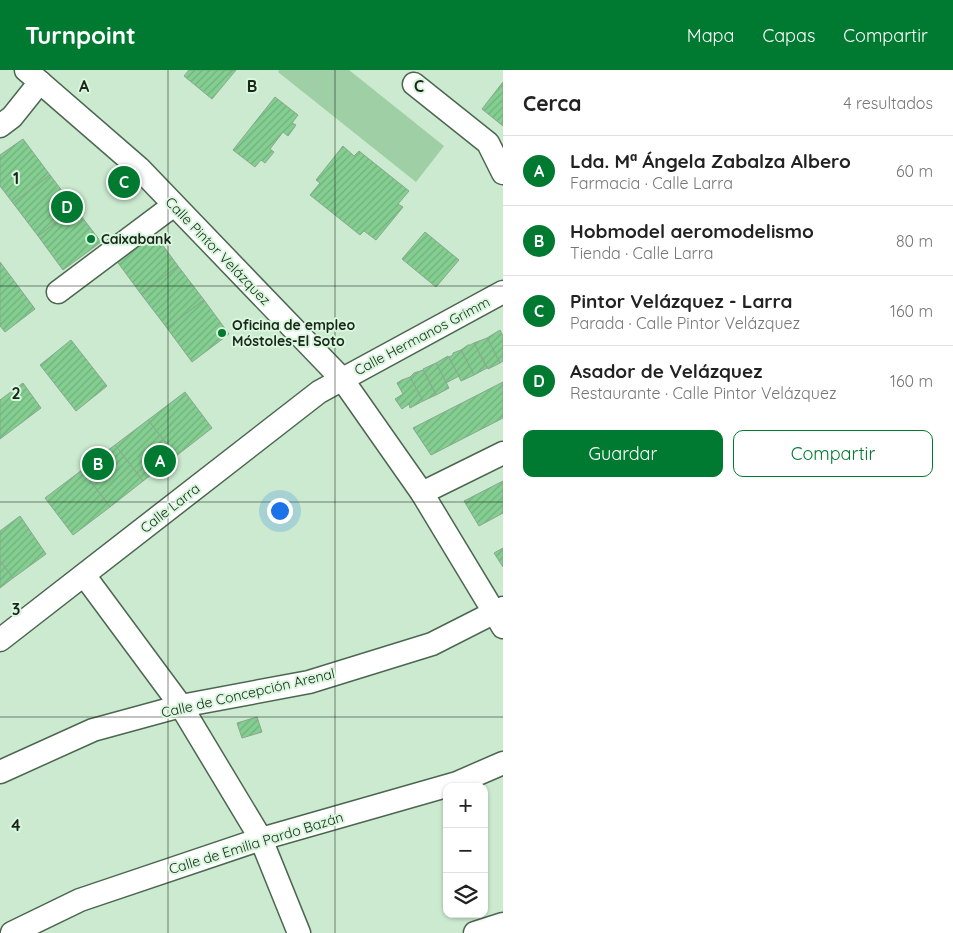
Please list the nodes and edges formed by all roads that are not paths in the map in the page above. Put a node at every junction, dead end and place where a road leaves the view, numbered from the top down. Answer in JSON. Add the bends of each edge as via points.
{"nodes":[{"id":1,"x":33,"y":76,"type":"edge"},
{"id":2,"x":414,"y":84,"type":"dead end"},
{"id":3,"x":0,"y":126,"type":"edge"},
{"id":4,"x":503,"y":173,"type":"edge"},
{"id":5,"x":174,"y":205,"type":"junction"},
{"id":6,"x":58,"y":292,"type":"dead end"},
{"id":7,"x":503,"y":292,"type":"edge"},
{"id":8,"x":342,"y":379,"type":"junction"},
{"id":9,"x":503,"y":453,"type":"edge"},
{"id":10,"x":422,"y":493,"type":"junction"},
{"id":11,"x":84,"y":575,"type":"junction"},
{"id":12,"x":500,"y":616,"type":"edge"},
{"id":13,"x":0,"y":640,"type":"edge"},
{"id":14,"x":182,"y":706,"type":"junction"},
{"id":15,"x":503,"y":763,"type":"edge"},
{"id":16,"x":0,"y":772,"type":"edge"},
{"id":17,"x":261,"y":839,"type":"junction"},
{"id":18,"x":503,"y":924,"type":"edge"},
{"id":19,"x":12,"y":933,"type":"edge"},
{"id":20,"x":299,"y":933,"type":"edge"},
{"id":21,"x":475,"y":933,"type":"edge"}],
"edges":[{"from":1,"to":3,"type":"street","via":[[12,117]]},
{"from":1,"to":5,"type":"street","name":"Calle Pintor Velázquez","via":[[139,168]]},
{"from":2,"to":4,"type":"street","via":[[488,143]]},
{"from":5,"to":6,"type":"street"},
{"from":5,"to":8,"type":"street","name":"Calle Pintor Velázquez"},
{"from":7,"to":8,"type":"street","name":"Calle Hermanos Grimm"},
{"from":8,"to":10,"type":"street","name":"Calle Pintor Velázquez"},
{"from":8,"to":11,"type":"street","name":"Calle Larra","via":[[319,392]]},
{"from":9,"to":10,"type":"street"},
{"from":10,"to":12,"type":"street","name":"Calle Pintor Velázquez"},
{"from":11,"to":13,"type":"street","name":"Calle Larra"},
{"from":11,"to":14,"type":"street"},
{"from":12,"to":14,"type":"street","name":"Calle de Concepción Arenal","via":[[432,644],[309,682]]},
{"from":14,"to":16,"type":"street","name":"Calle de Concepción Arenal","via":[[93,730]]},
{"from":14,"to":17,"type":"street"},
{"from":15,"to":17,"type":"street","name":"Calle de Emilia Pardo Bazán","via":[[456,784]]},
{"from":17,"to":19,"type":"street","name":"Calle de Emilia Pardo Bazán","via":[[80,900]]},
{"from":17,"to":20,"type":"street"},
{"from":18,"to":21,"type":"street"}]}
